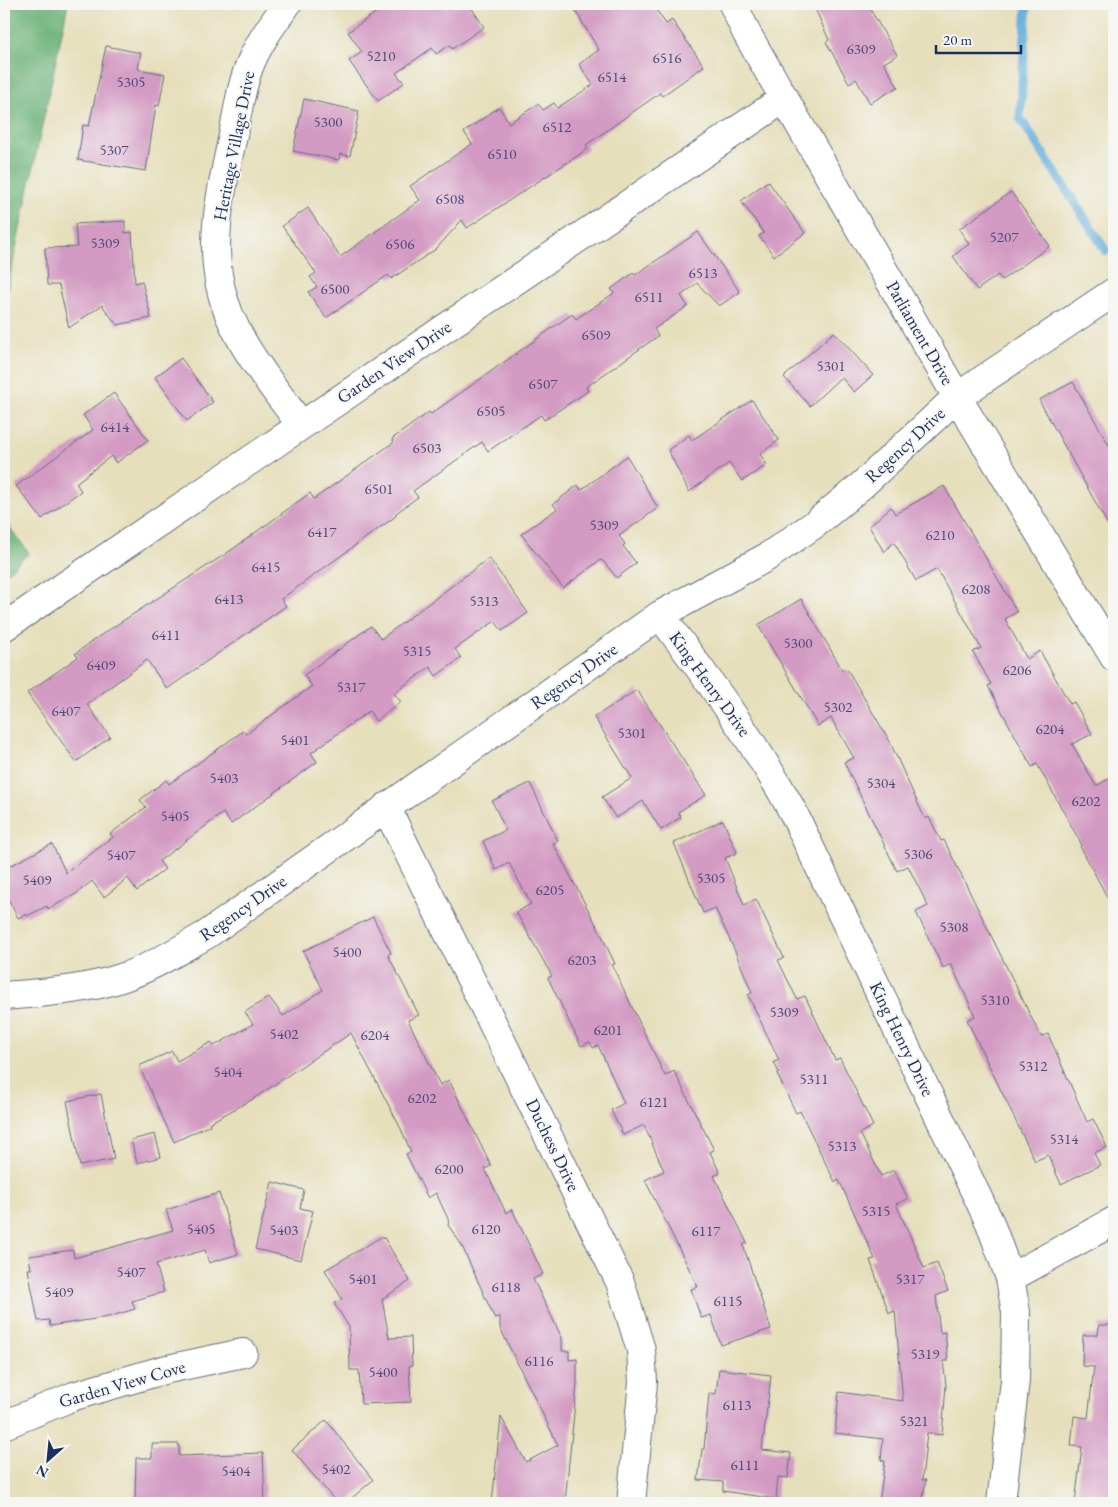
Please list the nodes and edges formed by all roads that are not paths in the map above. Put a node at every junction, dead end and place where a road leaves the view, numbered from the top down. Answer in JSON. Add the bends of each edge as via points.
{"nodes":[{"id":1,"x":287,"y":4,"type":"edge"},
{"id":2,"x":733,"y":4,"type":"edge"},
{"id":3,"x":785,"y":98,"type":"junction"},
{"id":4,"x":1114,"y":292,"type":"edge"},
{"id":5,"x":957,"y":397,"type":"junction"},
{"id":6,"x":301,"y":425,"type":"junction"},
{"id":7,"x":660,"y":616,"type":"junction"},
{"id":8,"x":4,"y":627,"type":"edge"},
{"id":9,"x":1114,"y":657,"type":"edge"},
{"id":10,"x":386,"y":807,"type":"junction"},
{"id":11,"x":4,"y":996,"type":"edge"},
{"id":12,"x":1114,"y":1221,"type":"edge"},
{"id":13,"x":1010,"y":1278,"type":"junction"},
{"id":14,"x":243,"y":1353,"type":"dead end"},
{"id":15,"x":4,"y":1424,"type":"edge"},
{"id":16,"x":631,"y":1503,"type":"edge"},
{"id":17,"x":1000,"y":1503,"type":"edge"}],
"edges":[{"from":1,"to":6,"type":"street","name":"Heritage Village Drive","via":[[271,25],[251,62],[242,92],[219,204],[216,255],[220,286],[247,350]]},
{"from":2,"to":3,"type":"street","name":"Parliament Drive"},
{"from":3,"to":5,"type":"street","name":"Parliament Drive"},
{"from":3,"to":6,"type":"street","name":"Garden View Drive"},
{"from":4,"to":5,"type":"street","name":"Regency Drive"},
{"from":5,"to":7,"type":"street","name":"Regency Drive","via":[[815,524],[767,557]]},
{"from":5,"to":9,"type":"street","name":"Parliament Drive"},
{"from":6,"to":8,"type":"street","name":"Garden View Drive"},
{"from":7,"to":10,"type":"street","name":"Regency Drive"},
{"from":7,"to":13,"type":"street","name":"King Henry Drive","via":[[738,721],[793,812],[990,1222]]},
{"from":10,"to":11,"type":"street","name":"Regency Drive","via":[[206,935],[166,958],[121,978],[52,992]]},
{"from":10,"to":16,"type":"street","name":"Duchess Drive","via":[[620,1282],[641,1350],[643,1382]]},
{"from":12,"to":13,"type":"street"},
{"from":13,"to":17,"type":"street","name":"King Henry Drive","via":[[1016,1312],[1015,1380]]},
{"from":14,"to":15,"type":"street","name":"Garden View Cove","via":[[163,1370],[74,1396]]}]}
